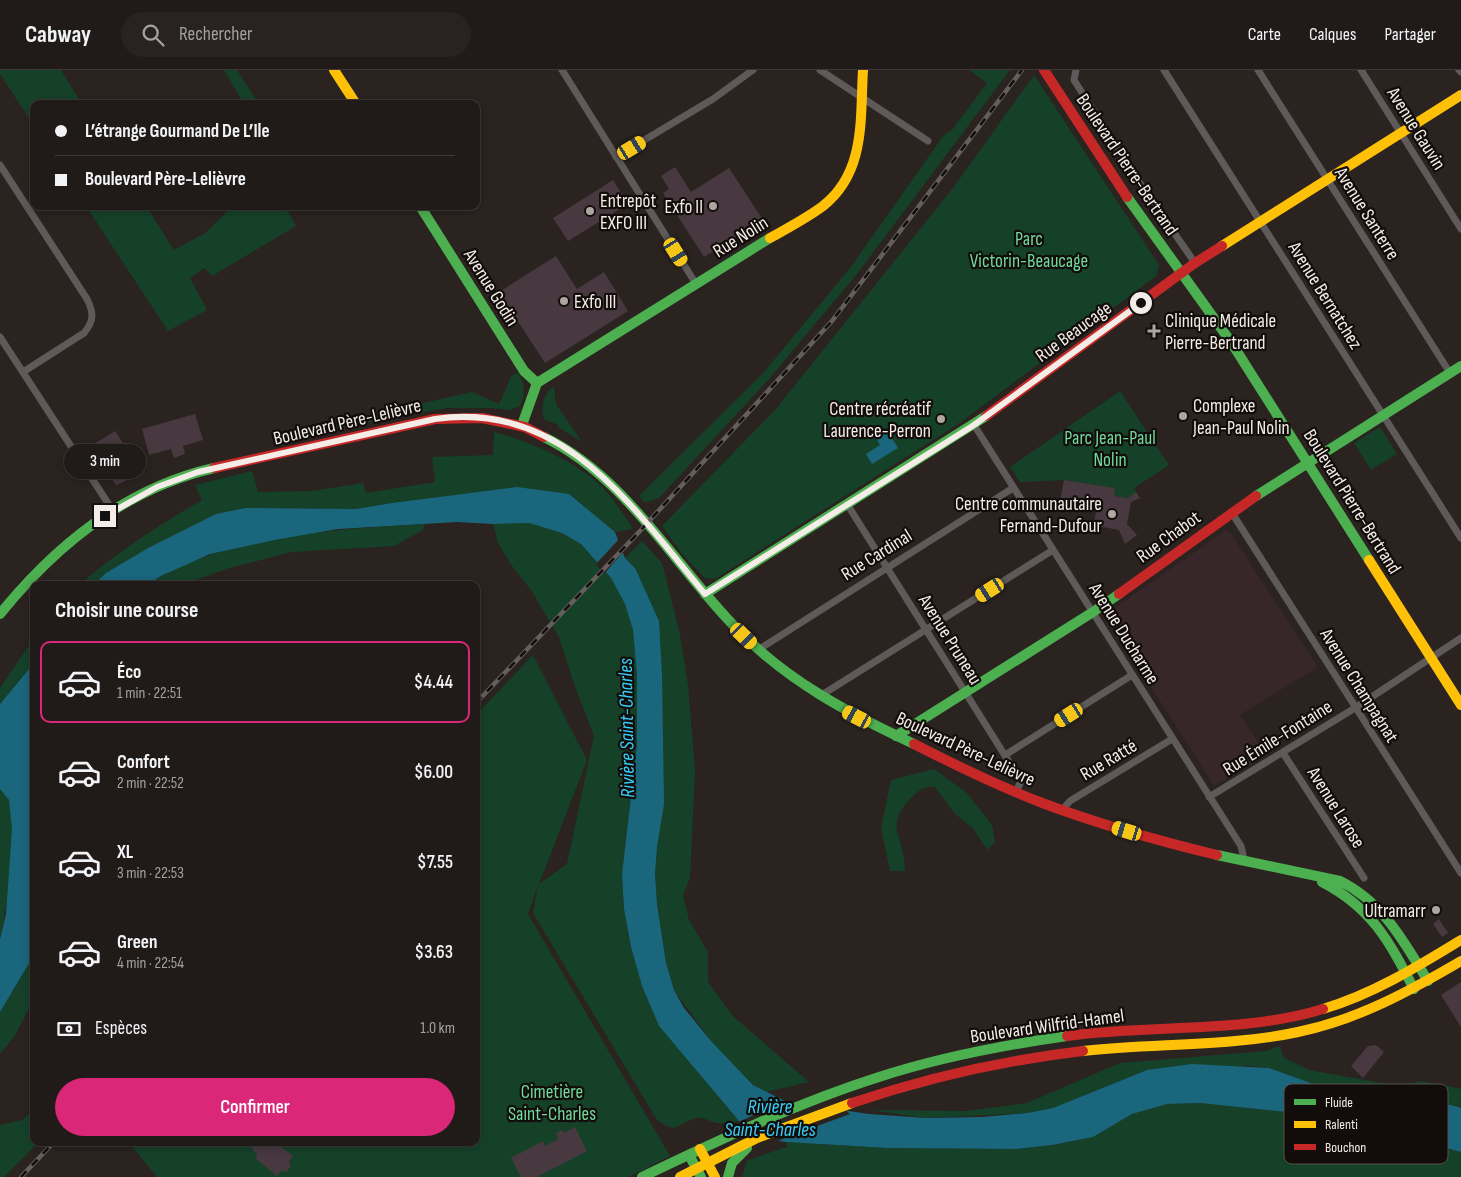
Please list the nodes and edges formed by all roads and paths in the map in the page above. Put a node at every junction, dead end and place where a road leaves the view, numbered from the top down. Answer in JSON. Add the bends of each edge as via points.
{"nodes":[{"id":1,"x":334,"y":70,"type":"edge"},
{"id":2,"x":562,"y":70,"type":"edge"},
{"id":3,"x":753,"y":70,"type":"edge"},
{"id":4,"x":820,"y":70,"type":"edge"},
{"id":5,"x":863,"y":70,"type":"edge"},
{"id":6,"x":1044,"y":70,"type":"edge"},
{"id":7,"x":1076,"y":70,"type":"edge"},
{"id":8,"x":1164,"y":70,"type":"edge"},
{"id":9,"x":1258,"y":70,"type":"edge"},
{"id":10,"x":1361,"y":70,"type":"edge"},
{"id":11,"x":1461,"y":95,"type":"edge"},
{"id":12,"x":862,"y":97,"type":"junction"},
{"id":13,"x":353,"y":100,"type":"edge"},
{"id":14,"x":1401,"y":133,"type":"junction"},
{"id":15,"x":928,"y":141,"type":"dead end"},
{"id":16,"x":616,"y":157,"type":"junction"},
{"id":17,"x":0,"y":165,"type":"edge"},
{"id":18,"x":1327,"y":179,"type":"junction"},
{"id":19,"x":423,"y":210,"type":"edge"},
{"id":20,"x":1260,"y":223,"type":"junction"},
{"id":21,"x":1461,"y":229,"type":"edge"},
{"id":22,"x":1195,"y":263,"type":"junction"},
{"id":23,"x":1181,"y":274,"type":"junction"},
{"id":24,"x":696,"y":284,"type":"junction"},
{"id":25,"x":0,"y":337,"type":"edge"},
{"id":26,"x":1461,"y":366,"type":"edge"},
{"id":27,"x":22,"y":372,"type":"junction"},
{"id":28,"x":1450,"y":374,"type":"junction"},
{"id":29,"x":537,"y":384,"type":"junction"},
{"id":30,"x":1383,"y":415,"type":"junction"},
{"id":31,"x":522,"y":425,"type":"junction"},
{"id":32,"x":974,"y":425,"type":"junction"},
{"id":33,"x":1308,"y":464,"type":"junction"},
{"id":34,"x":1013,"y":488,"type":"junction"},
{"id":35,"x":847,"y":504,"type":"junction"},
{"id":36,"x":113,"y":511,"type":"junction"},
{"id":37,"x":1232,"y":513,"type":"junction"},
{"id":38,"x":1461,"y":538,"type":"edge"},
{"id":39,"x":1053,"y":550,"type":"junction"},
{"id":40,"x":887,"y":567,"type":"junction"},
{"id":41,"x":705,"y":594,"type":"junction"},
{"id":42,"x":1093,"y":612,"type":"junction"},
{"id":43,"x":0,"y":614,"type":"edge"},
{"id":44,"x":926,"y":630,"type":"junction"},
{"id":45,"x":1461,"y":638,"type":"edge"},
{"id":46,"x":758,"y":650,"type":"junction"},
{"id":47,"x":1431,"y":658,"type":"junction"},
{"id":48,"x":1132,"y":675,"type":"junction"},
{"id":49,"x":965,"y":691,"type":"junction"},
{"id":50,"x":820,"y":696,"type":"junction"},
{"id":51,"x":1461,"y":705,"type":"edge"},
{"id":52,"x":1354,"y":708,"type":"junction"},
{"id":53,"x":896,"y":736,"type":"junction"},
{"id":54,"x":1172,"y":739,"type":"junction"},
{"id":55,"x":1283,"y":752,"type":"junction"},
{"id":56,"x":1005,"y":755,"type":"junction"},
{"id":57,"x":1016,"y":792,"type":"junction"},
{"id":58,"x":1210,"y":797,"type":"junction"},
{"id":59,"x":1062,"y":810,"type":"junction"},
{"id":60,"x":1244,"y":860,"type":"junction"},
{"id":61,"x":1300,"y":873,"type":"junction"},
{"id":62,"x":1461,"y":873,"type":"edge"},
{"id":63,"x":1364,"y":878,"type":"dead end"},
{"id":64,"x":1461,"y":940,"type":"edge"},
{"id":65,"x":1461,"y":961,"type":"edge"},
{"id":66,"x":1418,"y":966,"type":"junction"},
{"id":67,"x":1406,"y":973,"type":"junction"},
{"id":68,"x":1428,"y":981,"type":"junction"},
{"id":69,"x":1414,"y":989,"type":"junction"},
{"id":70,"x":756,"y":1139,"type":"junction"},
{"id":71,"x":700,"y":1149,"type":"junction"},
{"id":72,"x":688,"y":1155,"type":"junction"},
{"id":73,"x":707,"y":1163,"type":"junction"},
{"id":74,"x":699,"y":1173,"type":"edge"},
{"id":75,"x":642,"y":1177,"type":"edge"},
{"id":76,"x":680,"y":1177,"type":"edge"},
{"id":77,"x":715,"y":1177,"type":"edge"},
{"id":78,"x":728,"y":1177,"type":"edge"}],
"edges":[{"from":1,"to":13,"type":"main road"},
{"from":2,"to":16,"type":"street"},
{"from":3,"to":16,"type":"street","via":[[713,99]]},
{"from":4,"to":12,"type":"street"},
{"from":5,"to":12,"type":"main road","name":"Rue Nolin"},
{"from":6,"to":23,"type":"main road","name":"Boulevard Pierre-Bertrand"},
{"from":7,"to":22,"type":"street","name":"Boulevard Pierre-Bertrand","via":[[1074,80]]},
{"from":8,"to":20,"type":"street","name":"Avenue Bernatchez"},
{"from":9,"to":18,"type":"street","name":"Avenue Santerre"},
{"from":10,"to":14,"type":"street","name":"Avenue Gauvin"},
{"from":11,"to":14,"type":"main road","name":"Rue Beaucage"},
{"from":12,"to":15,"type":"street"},
{"from":12,"to":24,"type":"main road","name":"Rue Nolin","via":[[857,156],[841,189],[822,206]]},
{"from":14,"to":18,"type":"main road","name":"Rue Beaucage"},
{"from":14,"to":21,"type":"street","name":"Avenue Gauvin"},
{"from":16,"to":24,"type":"street"},
{"from":17,"to":27,"type":"street","via":[[87,299],[93,315],[84,333]]},
{"from":18,"to":20,"type":"main road","name":"Rue Beaucage"},
{"from":18,"to":28,"type":"street","name":"Avenue Santerre"},
{"from":19,"to":29,"type":"main road","name":"Avenue Godin","via":[[524,371]]},
{"from":20,"to":22,"type":"main road","name":"Rue Beaucage"},
{"from":20,"to":30,"type":"street","name":"Avenue Bernatchez"},
{"from":22,"to":23,"type":"main road","name":"Rue Beaucage"},
{"from":23,"to":32,"type":"main road","name":"Rue Beaucage"},
{"from":23,"to":33,"type":"main road","name":"Boulevard Pierre-Bertrand","via":[[1231,342]]},
{"from":24,"to":29,"type":"main road","name":"Rue Nolin"},
{"from":25,"to":27,"type":"street"},
{"from":26,"to":28,"type":"main road","name":"Rue Chabot"},
{"from":27,"to":36,"type":"street"},
{"from":28,"to":30,"type":"main road","name":"Rue Chabot"},
{"from":29,"to":31,"type":"main road"},
{"from":30,"to":33,"type":"main road","name":"Rue Chabot"},
{"from":30,"to":38,"type":"street","name":"Avenue Bernatchez"},
{"from":31,"to":36,"type":"main road","name":"Boulevard Père-Lelièvre","via":[[466,417],[417,423],[198,472],[157,487]]},
{"from":31,"to":41,"type":"main road","name":"Boulevard Père-Lelièvre","via":[[562,445],[604,476]]},
{"from":32,"to":34,"type":"street","name":"Avenue Ducharme"},
{"from":32,"to":35,"type":"main road","name":"Rue Beaucage"},
{"from":33,"to":37,"type":"main road","name":"Rue Chabot"},
{"from":33,"to":47,"type":"main road","name":"Boulevard Pierre-Bertrand"},
{"from":34,"to":39,"type":"street","name":"Avenue Ducharme"},
{"from":34,"to":40,"type":"street","name":"Rue Cardinal"},
{"from":35,"to":40,"type":"street","name":"Avenue Pruneau"},
{"from":35,"to":41,"type":"main road","name":"Rue Beaucage"},
{"from":36,"to":43,"type":"main road","name":"Boulevard Père-Lelièvre","via":[[78,534],[42,565]]},
{"from":37,"to":42,"type":"main road","name":"Rue Chabot"},
{"from":37,"to":52,"type":"street","name":"Avenue Champagnat"},
{"from":39,"to":42,"type":"street","name":"Avenue Ducharme"},
{"from":39,"to":44,"type":"street"},
{"from":40,"to":44,"type":"street","name":"Avenue Pruneau"},
{"from":40,"to":46,"type":"street","name":"Rue Cardinal"},
{"from":41,"to":46,"type":"main road","name":"Boulevard Père-Lelièvre"},
{"from":42,"to":48,"type":"street","name":"Avenue Ducharme"},
{"from":42,"to":49,"type":"main road","name":"Rue Chabot"},
{"from":44,"to":49,"type":"street","name":"Avenue Pruneau"},
{"from":44,"to":50,"type":"street"},
{"from":45,"to":47,"type":"street","name":"Rue Émile-Fontaine"},
{"from":46,"to":50,"type":"main road","name":"Boulevard Père-Lelièvre"},
{"from":47,"to":51,"type":"main road","name":"Boulevard Pierre-Bertrand"},
{"from":47,"to":52,"type":"street","name":"Rue Émile-Fontaine"},
{"from":48,"to":54,"type":"street","name":"Avenue Ducharme"},
{"from":48,"to":56,"type":"street"},
{"from":49,"to":53,"type":"main road","name":"Rue Chabot"},
{"from":49,"to":56,"type":"street","name":"Avenue Pruneau"},
{"from":50,"to":53,"type":"main road","name":"Boulevard Père-Lelièvre"},
{"from":52,"to":55,"type":"street","name":"Rue Émile-Fontaine"},
{"from":52,"to":62,"type":"street","name":"Avenue Champagnat"},
{"from":53,"to":57,"type":"main road","name":"Boulevard Père-Lelièvre"},
{"from":54,"to":58,"type":"street","name":"Avenue Ducharme"},
{"from":54,"to":59,"type":"street","name":"Rue Ratté","via":[[1070,801]]},
{"from":55,"to":58,"type":"street","name":"Rue Émile-Fontaine"},
{"from":55,"to":63,"type":"street","name":"Avenue Larose"},
{"from":56,"to":57,"type":"street","name":"Avenue Pruneau","via":[[1021,781]]},
{"from":57,"to":59,"type":"main road","name":"Boulevard Père-Lelièvre"},
{"from":58,"to":60,"type":"street","name":"Avenue Ducharme","via":[[1241,846]]},
{"from":59,"to":60,"type":"main road","name":"Boulevard Père-Lelièvre","via":[[1127,831]]},
{"from":60,"to":61,"type":"main road","name":"Boulevard Père-Lelièvre"},
{"from":61,"to":66,"type":"main road","name":"Boulevard Père-Lelièvre","via":[[1340,881],[1364,893],[1390,923]]},
{"from":61,"to":67,"type":"main road","name":"Boulevard Père-Lelièvre","via":[[1337,888],[1360,905],[1383,933]]},
{"from":64,"to":66,"type":"main road","name":"Boulevard Wilfrid-Hamel"},
{"from":65,"to":68,"type":"main road","name":"Boulevard Wilfrid-Hamel"},
{"from":66,"to":67,"type":"main road","name":"Boulevard Wilfrid-Hamel"},
{"from":66,"to":68,"type":"main road","name":"Boulevard Père-Lelièvre"},
{"from":67,"to":69,"type":"main road","name":"Boulevard Père-Lelièvre"},
{"from":67,"to":71,"type":"main road","name":"Boulevard Wilfrid-Hamel","via":[[1361,996],[1305,1014],[1256,1022],[1105,1031],[1023,1043],[912,1067],[828,1096]]},
{"from":68,"to":69,"type":"main road","name":"Boulevard Wilfrid-Hamel"},
{"from":69,"to":70,"type":"main road","name":"Boulevard Wilfrid-Hamel","via":[[1351,1017],[1301,1032],[1247,1040],[1112,1048],[1027,1059],[907,1085]]},
{"from":70,"to":73,"type":"main road","name":"Boulevard Wilfrid-Hamel"},
{"from":70,"to":78,"type":"main road","via":[[732,1163]]},
{"from":71,"to":72,"type":"main road","name":"Boulevard Wilfrid-Hamel"},
{"from":71,"to":73,"type":"main road"},
{"from":72,"to":74,"type":"main road"},
{"from":72,"to":75,"type":"main road","name":"Boulevard Wilfrid-Hamel"},
{"from":73,"to":74,"type":"main road","name":"Boulevard Wilfrid-Hamel"},
{"from":73,"to":77,"type":"main road"},
{"from":74,"to":76,"type":"main road","name":"Boulevard Wilfrid-Hamel"}]}
